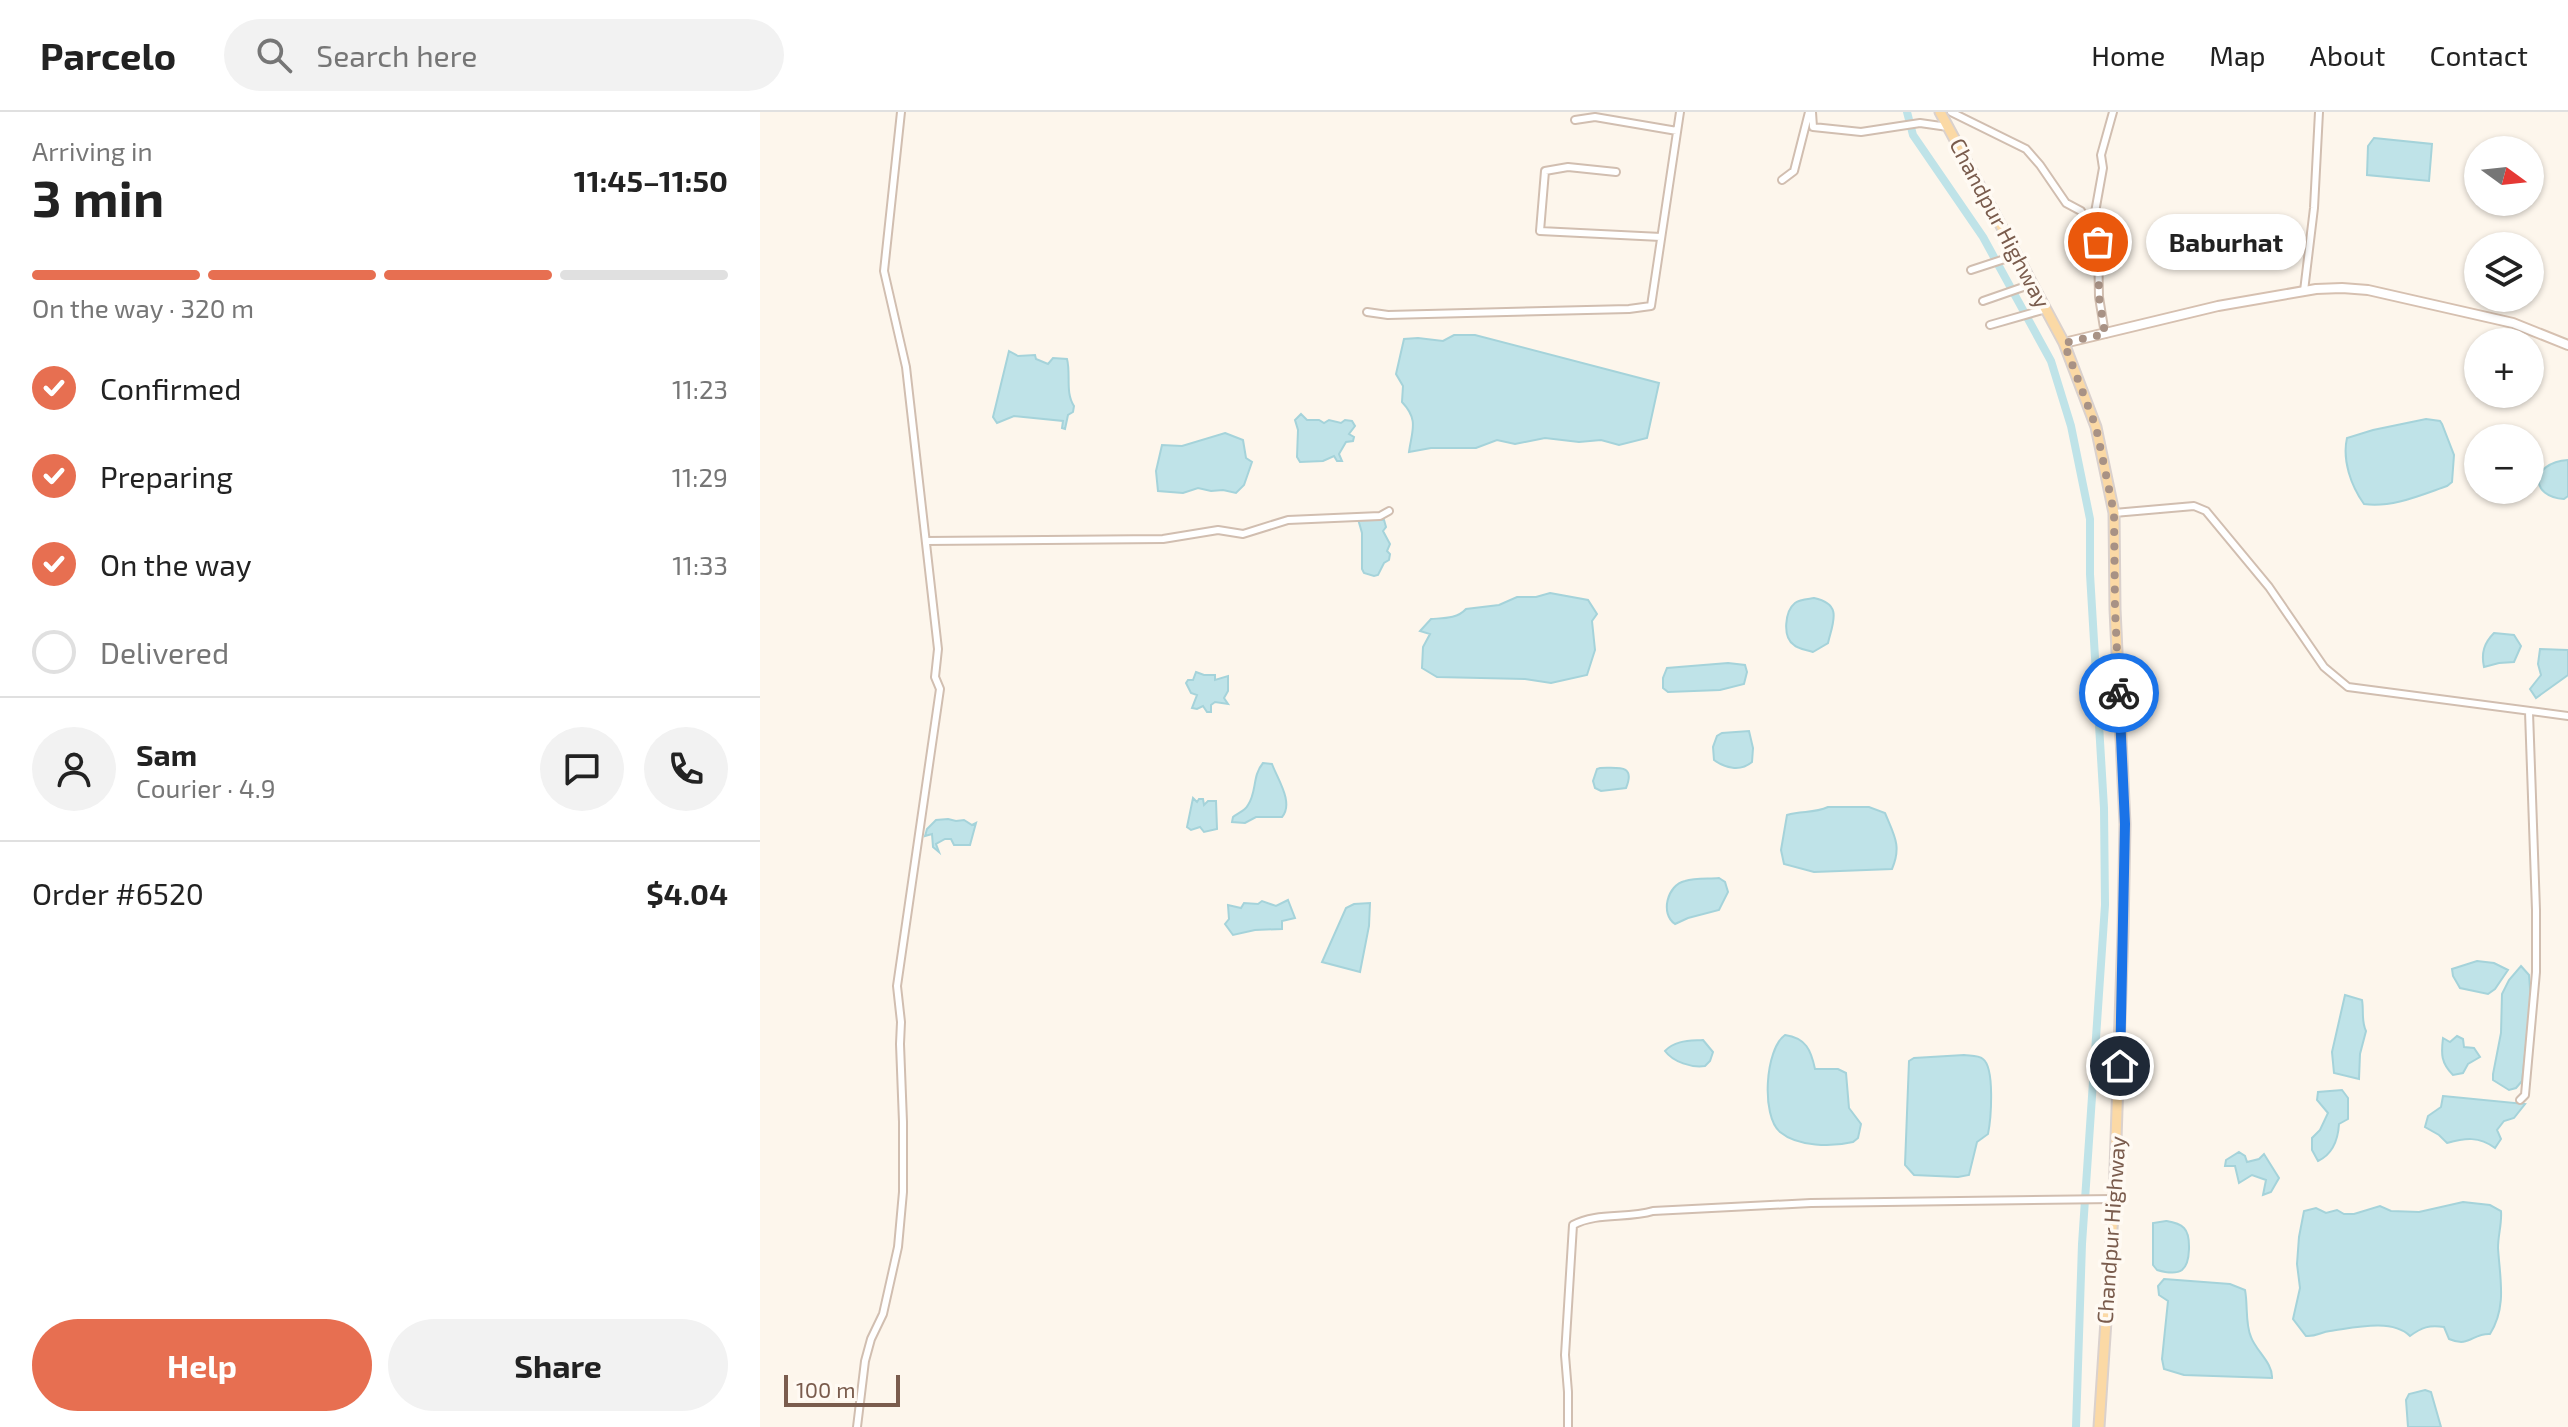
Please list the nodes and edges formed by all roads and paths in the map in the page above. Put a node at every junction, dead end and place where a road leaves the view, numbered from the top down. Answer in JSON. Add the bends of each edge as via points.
{"nodes":[{"id":1,"x":901,"y":112,"type":"edge"},
{"id":2,"x":1680,"y":112,"type":"edge"},
{"id":3,"x":1810,"y":112,"type":"edge"},
{"id":4,"x":1941,"y":112,"type":"edge"},
{"id":5,"x":1951,"y":112,"type":"edge"},
{"id":6,"x":2113,"y":112,"type":"edge"},
{"id":7,"x":2319,"y":112,"type":"edge"},
{"id":8,"x":1575,"y":120,"type":"dead end"},
{"id":9,"x":1948,"y":127,"type":"junction"},
{"id":10,"x":1677,"y":131,"type":"junction"},
{"id":11,"x":1616,"y":172,"type":"dead end"},
{"id":12,"x":1782,"y":180,"type":"dead end"},
{"id":13,"x":2092,"y":229,"type":"junction"},
{"id":14,"x":1661,"y":237,"type":"junction"},
{"id":15,"x":2017,"y":255,"type":"junction"},
{"id":16,"x":1971,"y":270,"type":"dead end"},
{"id":17,"x":2033,"y":284,"type":"junction"},
{"id":18,"x":2304,"y":291,"type":"junction"},
{"id":19,"x":1983,"y":301,"type":"dead end"},
{"id":20,"x":2046,"y":309,"type":"junction"},
{"id":21,"x":1367,"y":312,"type":"dead end"},
{"id":22,"x":1990,"y":325,"type":"dead end"},
{"id":23,"x":2105,"y":334,"type":"junction"},
{"id":24,"x":2064,"y":343,"type":"junction"},
{"id":25,"x":2568,"y":345,"type":"edge"},
{"id":26,"x":1389,"y":511,"type":"dead end"},
{"id":27,"x":2114,"y":513,"type":"junction"},
{"id":28,"x":926,"y":541,"type":"junction"},
{"id":29,"x":2529,"y":712,"type":"junction"},
{"id":30,"x":2568,"y":716,"type":"edge"},
{"id":31,"x":2520,"y":1100,"type":"dead end"},
{"id":32,"x":2114,"y":1199,"type":"junction"},
{"id":33,"x":857,"y":1427,"type":"edge"},
{"id":34,"x":1568,"y":1427,"type":"edge"},
{"id":35,"x":2099,"y":1427,"type":"edge"}],
"edges":[{"from":1,"to":28,"type":"street","via":[[884,271],[906,367]]},
{"from":2,"to":10,"type":"street"},
{"from":3,"to":9,"type":"street","via":[[1813,127],[1861,132],[1920,123]]},
{"from":3,"to":12,"type":"street","via":[[1794,171]]},
{"from":4,"to":9,"type":"main road","name":"Chandpur Highway"},
{"from":5,"to":13,"type":"street","via":[[2026,149]]},
{"from":6,"to":13,"type":"street","via":[[2101,155]]},
{"from":7,"to":18,"type":"street"},
{"from":8,"to":10,"type":"street","via":[[1595,117]]},
{"from":9,"to":15,"type":"main road","name":"Chandpur Highway"},
{"from":10,"to":14,"type":"street"},
{"from":11,"to":14,"type":"street","via":[[1568,167],[1545,171],[1540,231]]},
{"from":13,"to":23,"type":"street","via":[[2098,242]]},
{"from":14,"to":21,"type":"street","via":[[1651,306]]},
{"from":15,"to":16,"type":"street"},
{"from":15,"to":17,"type":"main road","name":"Chandpur Highway"},
{"from":17,"to":19,"type":"street"},
{"from":17,"to":20,"type":"main road","name":"Chandpur Highway"},
{"from":18,"to":23,"type":"main road"},
{"from":18,"to":25,"type":"main road","via":[[2368,290],[2513,323]]},
{"from":20,"to":22,"type":"street"},
{"from":20,"to":24,"type":"main road","name":"Chandpur Highway"},
{"from":23,"to":24,"type":"main road"},
{"from":24,"to":27,"type":"main road","name":"Chandpur Highway","via":[[2096,427]]},
{"from":26,"to":28,"type":"street","via":[[1380,516],[1288,520],[1243,534],[1218,530],[1163,539]]},
{"from":27,"to":29,"type":"street","via":[[2194,506],[2206,511],[2269,587],[2324,667],[2348,687]]},
{"from":27,"to":32,"type":"main road","name":"Chandpur Highway","via":[[2125,824]]},
{"from":28,"to":33,"type":"street","via":[[940,689],[897,986],[903,1122],[900,1233],[890,1287],[865,1361]]},
{"from":29,"to":30,"type":"street"},
{"from":29,"to":31,"type":"street","via":[[2536,972],[2525,1095]]},
{"from":32,"to":34,"type":"street","via":[[1811,1203],[1584,1218],[1573,1225],[1565,1355]]},
{"from":32,"to":35,"type":"main road","name":"Chandpur Highway"}]}
